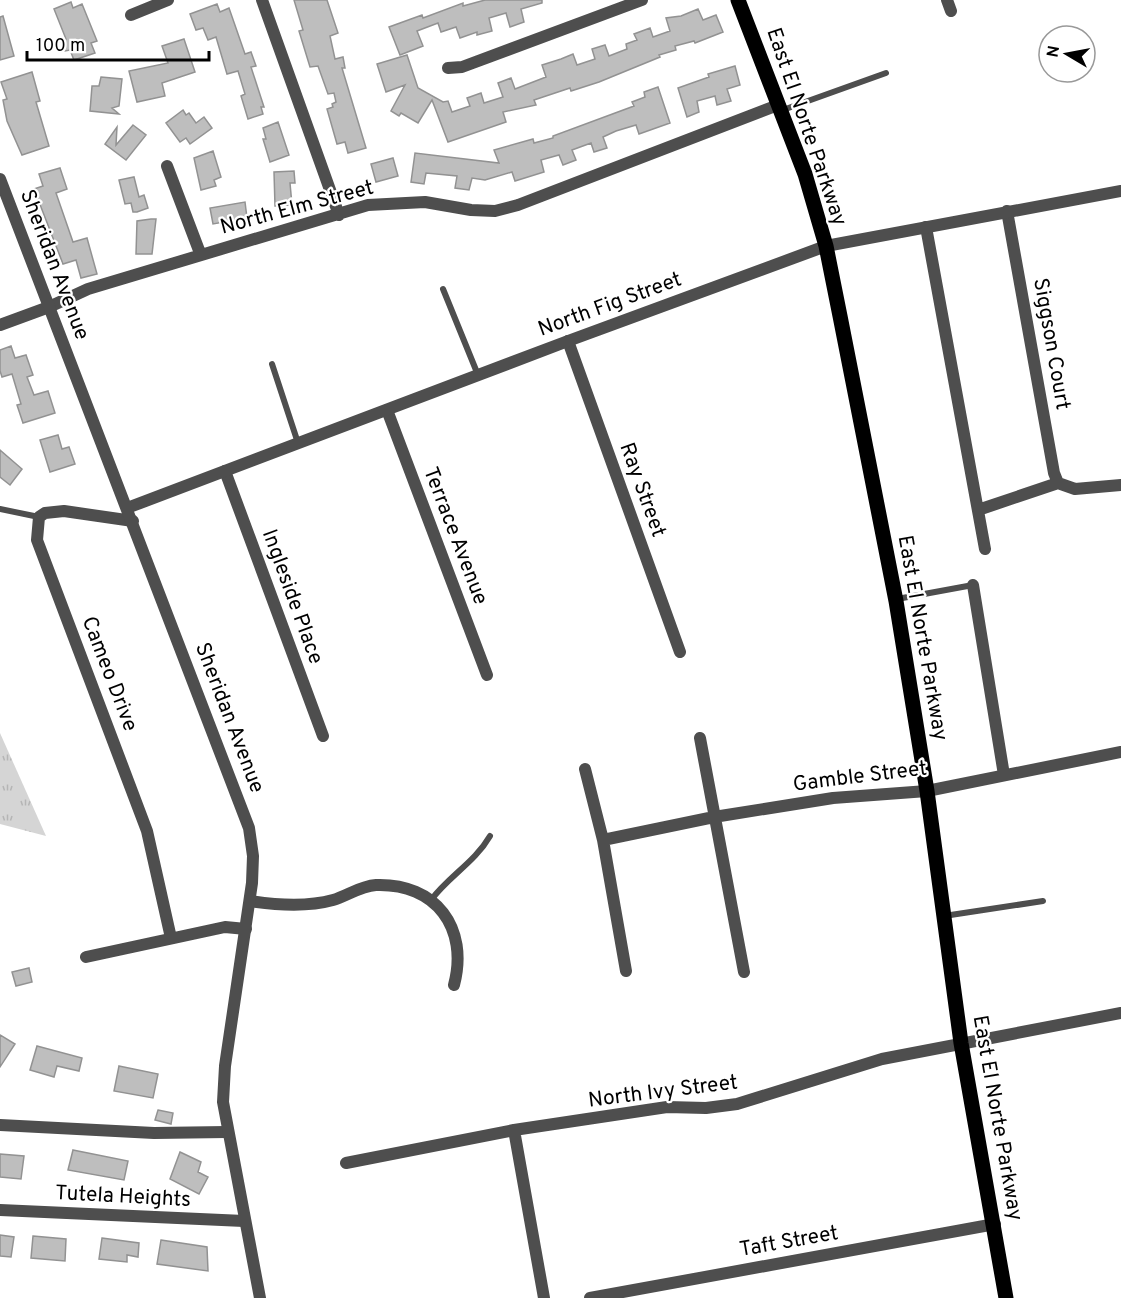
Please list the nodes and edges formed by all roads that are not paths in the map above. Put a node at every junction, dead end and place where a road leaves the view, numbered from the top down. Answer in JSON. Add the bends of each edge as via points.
{"nodes":[{"id":1,"x":168,"y":0,"type":"edge"},
{"id":2,"x":262,"y":0,"type":"edge"},
{"id":3,"x":642,"y":0,"type":"edge"},
{"id":4,"x":738,"y":0,"type":"edge"},
{"id":5,"x":131,"y":15,"type":"dead end"},
{"id":6,"x":448,"y":68,"type":"dead end"},
{"id":7,"x":886,"y":73,"type":"dead end"},
{"id":8,"x":779,"y":108,"type":"junction"},
{"id":9,"x":167,"y":166,"type":"dead end"},
{"id":10,"x":0,"y":179,"type":"edge"},
{"id":11,"x":1121,"y":191,"type":"edge"},
{"id":12,"x":1007,"y":211,"type":"junction"},
{"id":13,"x":339,"y":215,"type":"junction"},
{"id":14,"x":926,"y":227,"type":"junction"},
{"id":15,"x":825,"y":246,"type":"junction"},
{"id":16,"x":200,"y":254,"type":"junction"},
{"id":17,"x":443,"y":290,"type":"dead end"},
{"id":18,"x":50,"y":307,"type":"junction"},
{"id":19,"x":0,"y":326,"type":"edge"},
{"id":20,"x":568,"y":340,"type":"junction"},
{"id":21,"x":272,"y":364,"type":"dead end"},
{"id":22,"x":478,"y":375,"type":"junction"},
{"id":23,"x":387,"y":410,"type":"junction"},
{"id":24,"x":298,"y":443,"type":"junction"},
{"id":25,"x":225,"y":471,"type":"junction"},
{"id":26,"x":1058,"y":483,"type":"junction"},
{"id":27,"x":1121,"y":485,"type":"edge"},
{"id":28,"x":127,"y":508,"type":"junction"},
{"id":29,"x":0,"y":509,"type":"edge"},
{"id":30,"x":978,"y":510,"type":"junction"},
{"id":31,"x":39,"y":517,"type":"junction"},
{"id":32,"x":133,"y":521,"type":"junction"},
{"id":33,"x":985,"y":549,"type":"dead end"},
{"id":34,"x":973,"y":585,"type":"joint"},
{"id":35,"x":896,"y":599,"type":"junction"},
{"id":36,"x":680,"y":652,"type":"dead end"},
{"id":37,"x":487,"y":675,"type":"dead end"},
{"id":38,"x":322,"y":736,"type":"dead end"},
{"id":39,"x":700,"y":738,"type":"dead end"},
{"id":40,"x":1121,"y":752,"type":"edge"},
{"id":41,"x":585,"y":769,"type":"dead end"},
{"id":42,"x":1004,"y":775,"type":"junction"},
{"id":43,"x":927,"y":790,"type":"junction"},
{"id":44,"x":714,"y":817,"type":"junction"},
{"id":45,"x":490,"y":836,"type":"dead end"},
{"id":46,"x":603,"y":840,"type":"junction"},
{"id":47,"x":430,"y":900,"type":"junction"},
{"id":48,"x":250,"y":901,"type":"junction"},
{"id":49,"x":1043,"y":901,"type":"dead end"},
{"id":50,"x":943,"y":916,"type":"junction"},
{"id":51,"x":246,"y":929,"type":"junction"},
{"id":52,"x":171,"y":938,"type":"junction"},
{"id":53,"x":86,"y":957,"type":"dead end"},
{"id":54,"x":626,"y":971,"type":"dead end"},
{"id":55,"x":744,"y":972,"type":"dead end"},
{"id":56,"x":454,"y":984,"type":"dead end"},
{"id":57,"x":1121,"y":1013,"type":"edge"},
{"id":58,"x":961,"y":1043,"type":"junction"},
{"id":59,"x":0,"y":1125,"type":"edge"},
{"id":60,"x":514,"y":1130,"type":"junction"},
{"id":61,"x":227,"y":1132,"type":"junction"},
{"id":62,"x":346,"y":1163,"type":"dead end"},
{"id":63,"x":0,"y":1210,"type":"edge"},
{"id":64,"x":244,"y":1221,"type":"junction"},
{"id":65,"x":995,"y":1224,"type":"junction"},
{"id":66,"x":260,"y":1298,"type":"edge"},
{"id":67,"x":544,"y":1298,"type":"edge"},
{"id":68,"x":590,"y":1298,"type":"edge"},
{"id":69,"x":1006,"y":1298,"type":"edge"}],
"edges":[{"from":1,"to":5,"type":"street"},
{"from":2,"to":13,"type":"street"},
{"from":3,"to":6,"type":"street","via":[[462,67]]},
{"from":4,"to":8,"type":"main road","name":"East El Norte Parkway"},
{"from":7,"to":8,"type":"lane"},
{"from":8,"to":13,"type":"street","name":"North Elm Street","via":[[495,211],[425,202],[368,205]]},
{"from":8,"to":15,"type":"main road","name":"East El Norte Parkway","via":[[805,174]]},
{"from":9,"to":16,"type":"street"},
{"from":10,"to":18,"type":"street","name":"Sheridan Avenue"},
{"from":11,"to":12,"type":"street","name":"North Fig Street"},
{"from":12,"to":14,"type":"street","name":"North Fig Street"},
{"from":12,"to":26,"type":"street","name":"Siggson Court"},
{"from":13,"to":16,"type":"street","name":"North Elm Street"},
{"from":14,"to":15,"type":"street","name":"North Fig Street"},
{"from":14,"to":30,"type":"street"},
{"from":15,"to":20,"type":"street","name":"North Fig Street"},
{"from":15,"to":35,"type":"main road","name":"East El Norte Parkway"},
{"from":16,"to":18,"type":"street","name":"North Elm Street","via":[[88,289]]},
{"from":17,"to":22,"type":"lane"},
{"from":18,"to":19,"type":"street","name":"North Elm Street"},
{"from":18,"to":28,"type":"street","name":"Sheridan Avenue"},
{"from":20,"to":22,"type":"street","name":"North Fig Street"},
{"from":20,"to":36,"type":"street","name":"Ray Street"},
{"from":21,"to":24,"type":"lane"},
{"from":22,"to":23,"type":"street","name":"North Fig Street"},
{"from":23,"to":24,"type":"street","name":"North Fig Street"},
{"from":23,"to":37,"type":"street","name":"Terrace Avenue"},
{"from":24,"to":25,"type":"street","name":"North Fig Street"},
{"from":25,"to":28,"type":"street","name":"North Fig Street"},
{"from":25,"to":38,"type":"street","name":"Ingleside Place"},
{"from":26,"to":27,"type":"street","via":[[1075,489]]},
{"from":26,"to":30,"type":"street"},
{"from":28,"to":32,"type":"street","name":"Sheridan Avenue"},
{"from":29,"to":31,"type":"lane"},
{"from":30,"to":33,"type":"street"},
{"from":31,"to":32,"type":"street","via":[[64,511]]},
{"from":31,"to":52,"type":"street","name":"Cameo Drive","via":[[37,540],[147,831]]},
{"from":32,"to":48,"type":"street","name":"Sheridan Avenue","via":[[244,813],[253,856]]},
{"from":34,"to":35,"type":"lane"},
{"from":34,"to":42,"type":"street"},
{"from":35,"to":43,"type":"main road","name":"East El Norte Parkway"},
{"from":39,"to":44,"type":"street"},
{"from":40,"to":42,"type":"street","name":"Gamble Street"},
{"from":41,"to":46,"type":"street"},
{"from":42,"to":43,"type":"street","name":"Gamble Street"},
{"from":43,"to":44,"type":"street","name":"Gamble Street","via":[[833,798]]},
{"from":43,"to":50,"type":"main road","name":"East El Norte Parkway"},
{"from":44,"to":46,"type":"street","name":"Gamble Street"},
{"from":44,"to":55,"type":"street"},
{"from":45,"to":47,"type":"lane","via":[[479,855],[446,881]]},
{"from":46,"to":54,"type":"street"},
{"from":47,"to":48,"type":"street","via":[[406,888],[375,885],[332,900]]},
{"from":47,"to":56,"type":"street","via":[[448,918],[456,935],[459,965]]},
{"from":48,"to":51,"type":"street","name":"Sheridan Avenue"},
{"from":49,"to":50,"type":"lane"},
{"from":50,"to":58,"type":"main road","name":"East El Norte Parkway"},
{"from":51,"to":52,"type":"street","via":[[225,927]]},
{"from":51,"to":61,"type":"street","name":"Sheridan Avenue","via":[[224,1079]]},
{"from":52,"to":53,"type":"street"},
{"from":57,"to":58,"type":"street","name":"North Ivy Street"},
{"from":58,"to":60,"type":"street","name":"North Ivy Street","via":[[882,1059],[737,1104],[668,1107]]},
{"from":58,"to":65,"type":"main road","name":"East El Norte Parkway"},
{"from":59,"to":61,"type":"street"},
{"from":60,"to":62,"type":"street","name":"North Ivy Street"},
{"from":60,"to":67,"type":"street"},
{"from":61,"to":64,"type":"street","name":"Sheridan Avenue"},
{"from":63,"to":64,"type":"street","name":"Tutela Heights"},
{"from":64,"to":66,"type":"street","name":"Sheridan Avenue"},
{"from":65,"to":68,"type":"street","name":"Taft Street"},
{"from":65,"to":69,"type":"main road","name":"East El Norte Parkway"}]}
